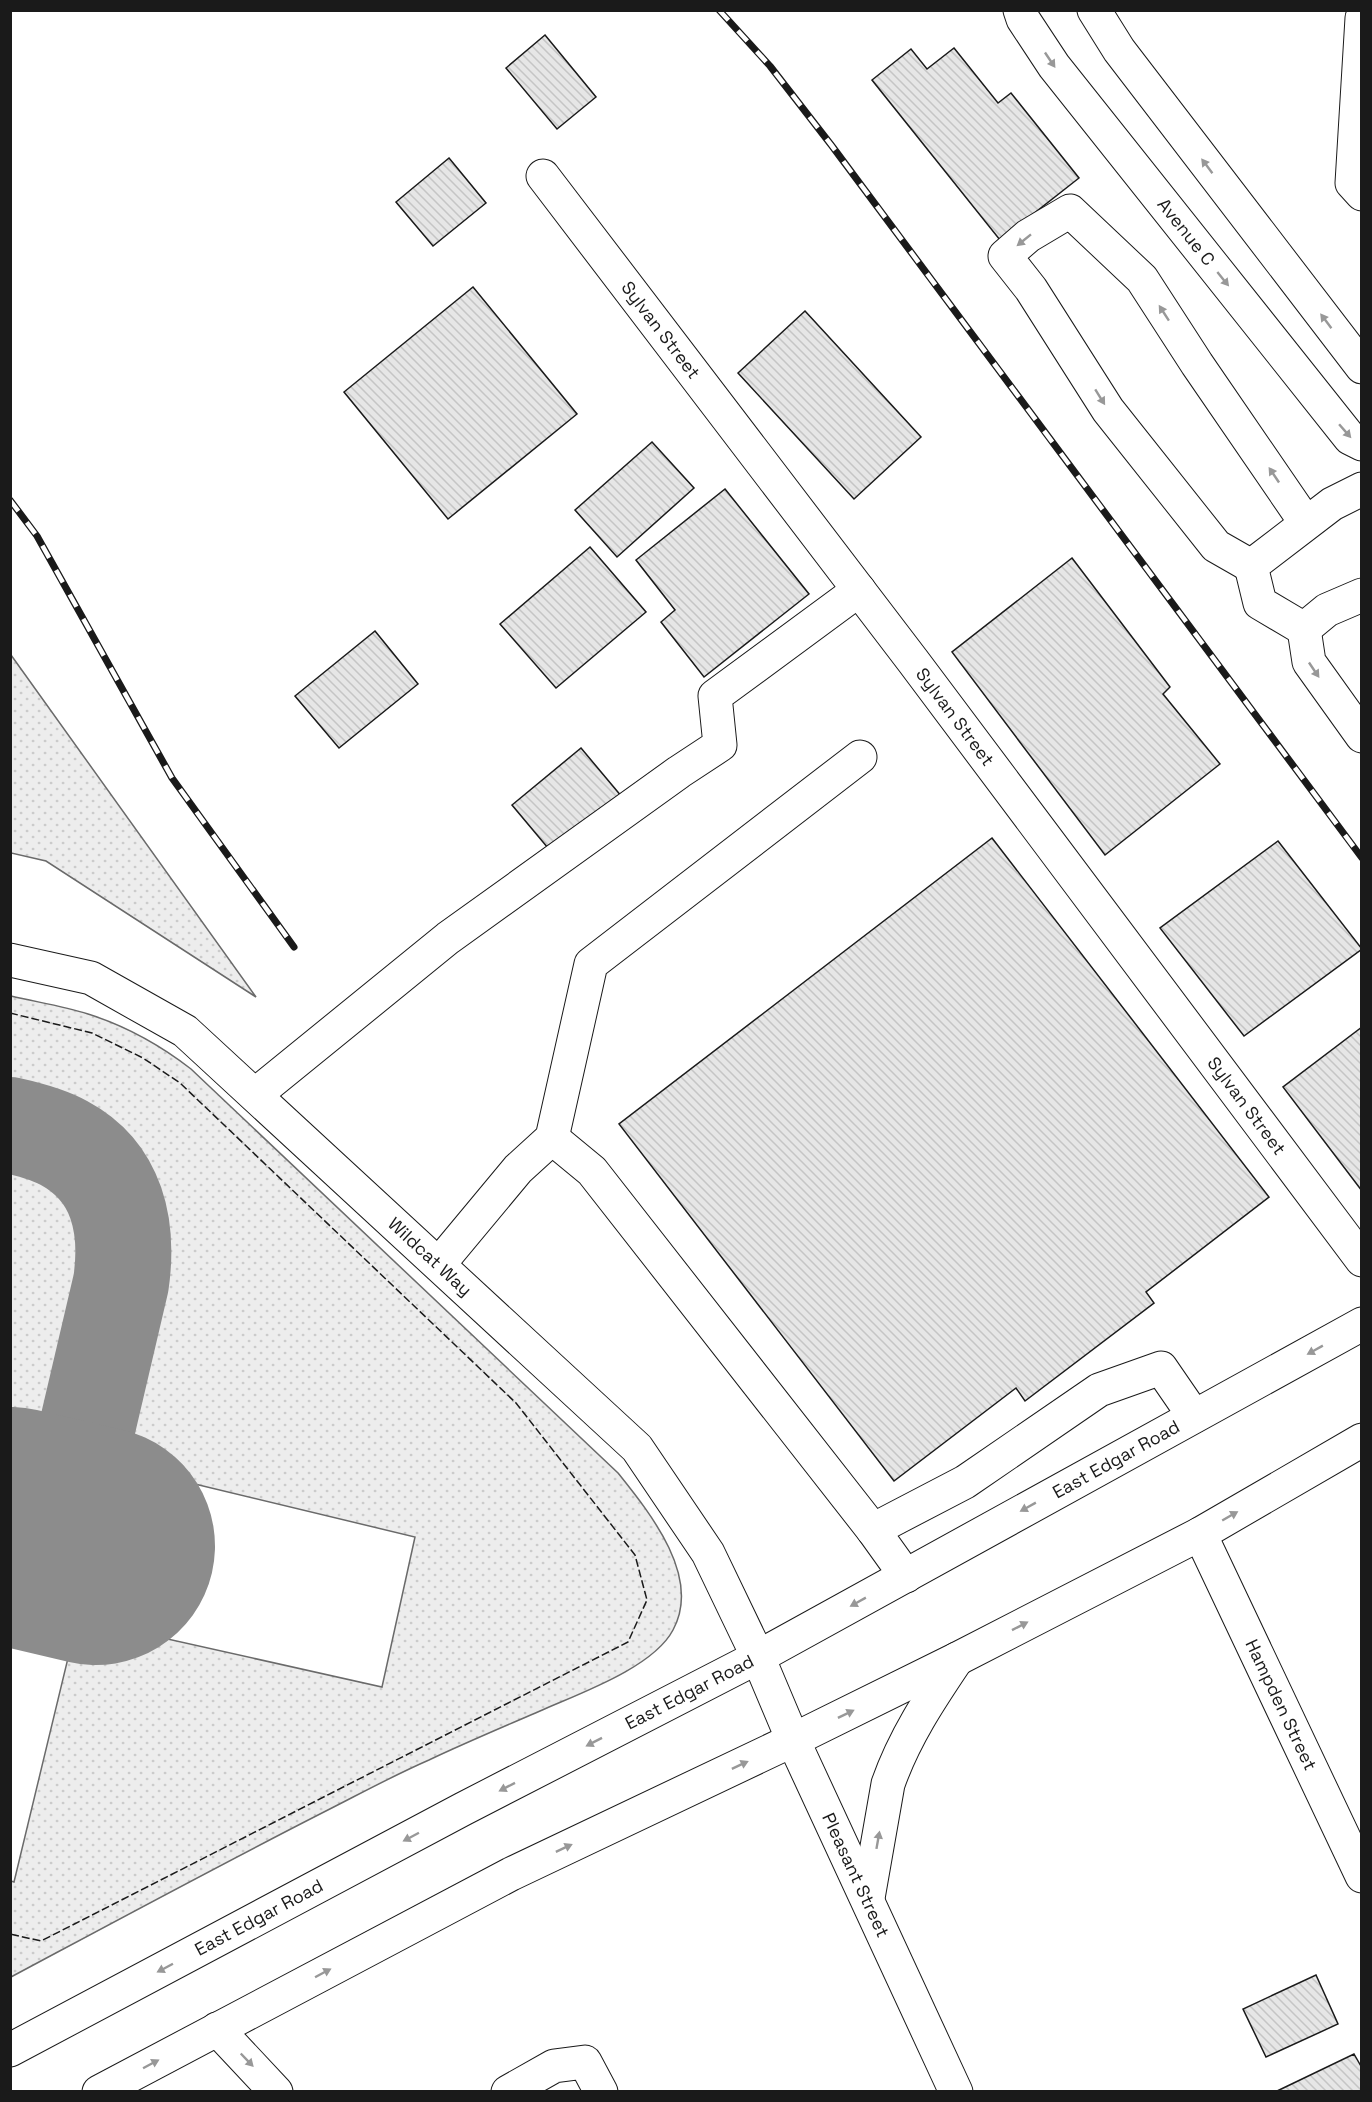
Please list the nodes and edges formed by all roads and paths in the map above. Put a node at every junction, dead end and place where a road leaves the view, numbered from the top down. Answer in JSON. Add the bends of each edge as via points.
{"nodes":[{"id":1,"x":1020,"y":10,"type":"edge"},
{"id":2,"x":1094,"y":10,"type":"edge"},
{"id":3,"x":1362,"y":18,"type":"edge"},
{"id":4,"x":1359,"y":109,"type":"edge"},
{"id":5,"x":543,"y":176,"type":"dead end"},
{"id":6,"x":1362,"y":194,"type":"edge"},
{"id":7,"x":1362,"y":367,"type":"edge"},
{"id":8,"x":1362,"y":444,"type":"edge"},
{"id":9,"x":1362,"y":489,"type":"edge"},
{"id":10,"x":1306,"y":523,"type":"junction"},
{"id":11,"x":1251,"y":566,"type":"junction"},
{"id":12,"x":859,"y":590,"type":"junction"},
{"id":13,"x":1362,"y":595,"type":"edge"},
{"id":14,"x":1304,"y":629,"type":"junction"},
{"id":15,"x":1362,"y":736,"type":"edge"},
{"id":16,"x":860,"y":757,"type":"dead end"},
{"id":17,"x":10,"y":960,"type":"edge"},
{"id":18,"x":255,"y":1095,"type":"junction"},
{"id":19,"x":552,"y":1138,"type":"junction"},
{"id":20,"x":1362,"y":1260,"type":"edge"},
{"id":21,"x":438,"y":1264,"type":"junction"},
{"id":22,"x":1362,"y":1324,"type":"edge"},
{"id":23,"x":1194,"y":1416,"type":"junction"},
{"id":24,"x":1362,"y":1440,"type":"edge"},
{"id":25,"x":873,"y":1530,"type":"junction"},
{"id":26,"x":1200,"y":1534,"type":"junction"},
{"id":27,"x":906,"y":1576,"type":"junction"},
{"id":28,"x":758,"y":1657,"type":"junction"},
{"id":29,"x":957,"y":1659,"type":"junction"},
{"id":30,"x":793,"y":1740,"type":"junction"},
{"id":31,"x":1362,"y":1876,"type":"edge"},
{"id":32,"x":868,"y":1898,"type":"junction"},
{"id":33,"x":217,"y":2029,"type":"junction"},
{"id":34,"x":10,"y":2050,"type":"edge"},
{"id":35,"x":99,"y":2091,"type":"edge"},
{"id":36,"x":276,"y":2091,"type":"edge"},
{"id":37,"x":508,"y":2091,"type":"edge"},
{"id":38,"x":602,"y":2091,"type":"edge"},
{"id":39,"x":956,"y":2091,"type":"edge"}],
"edges":[{"from":1,"to":8,"type":"main road","name":"Avenue C","one_way":true,"via":[[1054,66],[1350,438]]},
{"from":7,"to":2,"type":"main road","one_way":true,"via":[[1119,50]]},
{"from":3,"to":4,"type":"main road"},
{"from":4,"to":6,"type":"main road","via":[[1352,183]]},
{"from":5,"to":12,"type":"main road","name":"Sylvan Street"},
{"from":9,"to":10,"type":"main road"},
{"from":10,"to":11,"type":"main road"},
{"from":10,"to":11,"type":"main road","one_way":true,"via":[[1142,279],[1070,211],[1028,236],[1005,256],[1031,289],[1108,410],[1216,546]]},
{"from":11,"to":14,"type":"main road","via":[[1260,603]]},
{"from":12,"to":18,"type":"main road","via":[[715,696],[720,745],[448,938]]},
{"from":12,"to":20,"type":"main road","name":"Sylvan Street"},
{"from":13,"to":14,"type":"main road","via":[[1327,610]]},
{"from":14,"to":15,"type":"main road","one_way":true,"via":[[1309,662]]},
{"from":16,"to":19,"type":"main road","via":[[591,964]]},
{"from":17,"to":18,"type":"main road","name":"Wildcat Way","via":[[91,978],[185,1031]]},
{"from":18,"to":21,"type":"main road","name":"Wildcat Way"},
{"from":19,"to":21,"type":"main road","via":[[518,1169]]},
{"from":19,"to":25,"type":"main road","via":[[592,1171]]},
{"from":21,"to":28,"type":"main road","name":"Wildcat Way","via":[[637,1448],[708,1552]]},
{"from":22,"to":23,"type":"main road","name":"East Edgar Road","one_way":true},
{"from":23,"to":25,"type":"main road","via":[[1161,1368],[1099,1390],[965,1482]]},
{"from":23,"to":27,"type":"main road","name":"East Edgar Road","one_way":true},
{"from":26,"to":24,"type":"main road","one_way":true},
{"from":25,"to":27,"type":"main road"},
{"from":29,"to":26,"type":"main road","one_way":true},
{"from":26,"to":31,"type":"main road","name":"Hampden Street"},
{"from":27,"to":28,"type":"main road","name":"East Edgar Road","one_way":true},
{"from":28,"to":30,"type":"main road","name":"Pleasant Street"},
{"from":28,"to":34,"type":"main road","name":"East Edgar Road","one_way":true},
{"from":30,"to":29,"type":"main road","one_way":true},
{"from":32,"to":29,"type":"main road","one_way":true,"via":[[894,1767],[918,1718]]},
{"from":30,"to":32,"type":"main road","name":"Pleasant Street"},
{"from":33,"to":30,"type":"main road","one_way":true,"via":[[511,1874]]},
{"from":32,"to":39,"type":"main road","name":"Pleasant Street"},
{"from":35,"to":33,"type":"main road","one_way":true},
{"from":33,"to":36,"type":"main road","one_way":true},
{"from":37,"to":38,"type":"main road","via":[[554,2066],[585,2062]]}]}
